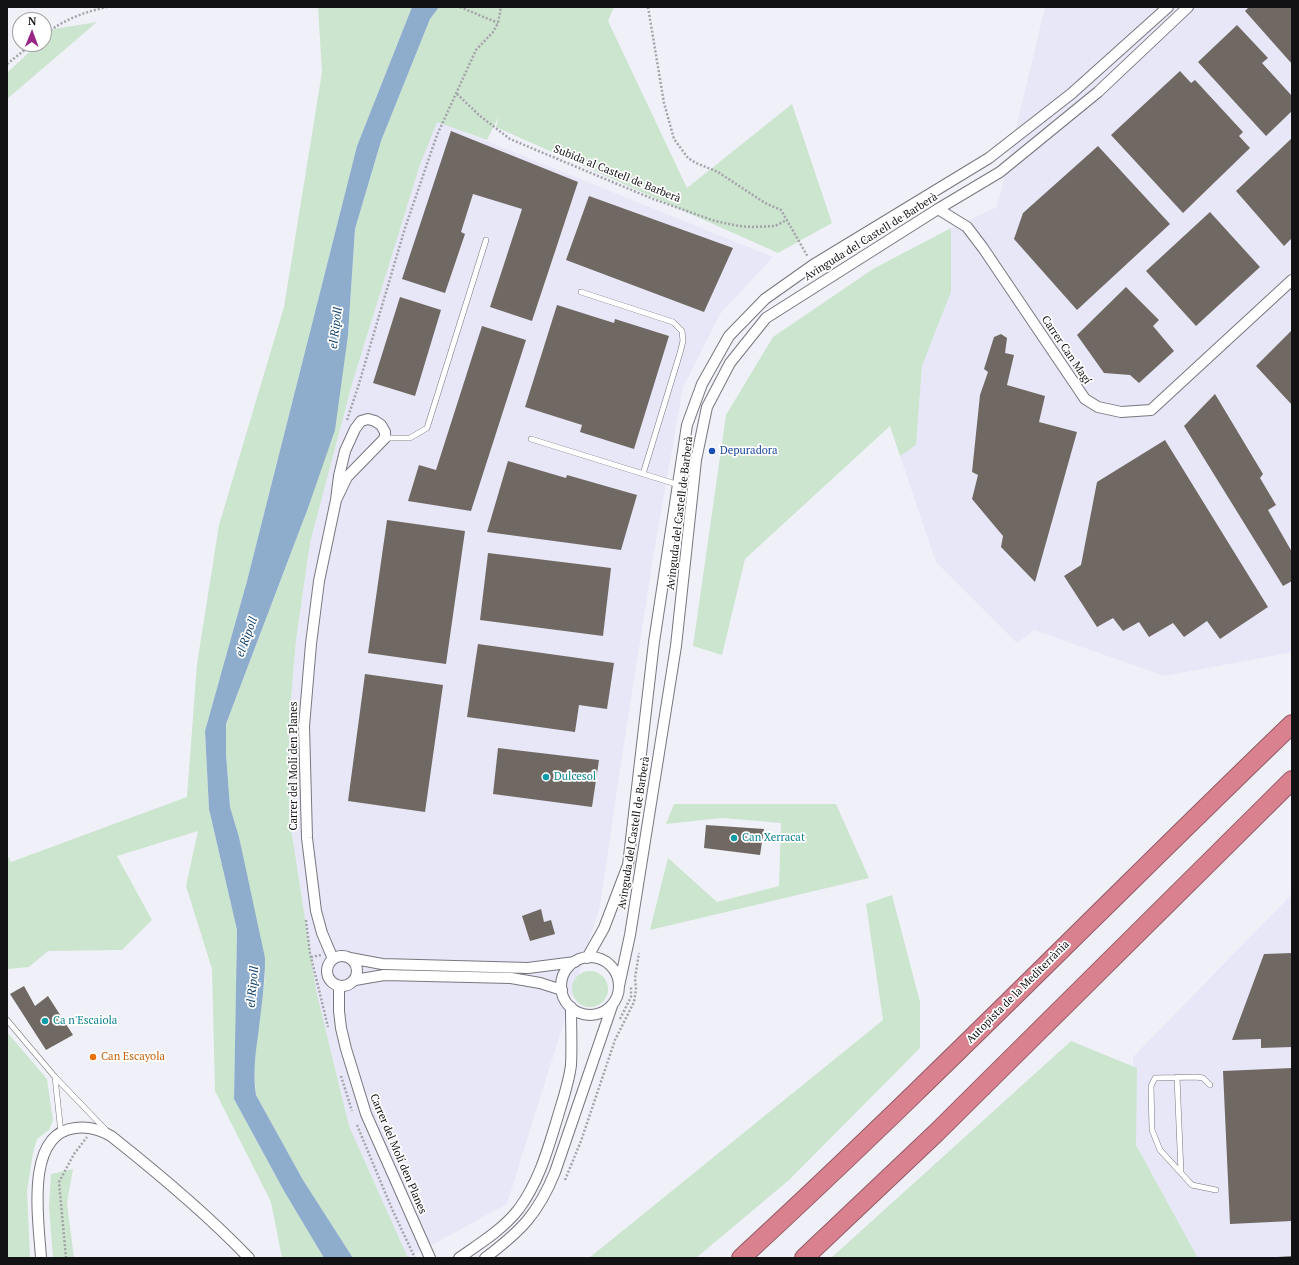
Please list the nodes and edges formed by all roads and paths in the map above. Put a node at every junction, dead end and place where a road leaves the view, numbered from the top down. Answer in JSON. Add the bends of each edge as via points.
{"nodes":[{"id":1,"x":107,"y":7,"type":"edge"},
{"id":2,"x":460,"y":7,"type":"edge"},
{"id":3,"x":501,"y":7,"type":"edge"},
{"id":4,"x":648,"y":7,"type":"edge"},
{"id":5,"x":1168,"y":7,"type":"edge"},
{"id":6,"x":1188,"y":7,"type":"edge"},
{"id":7,"x":498,"y":23,"type":"junction"},
{"id":8,"x":52,"y":28,"type":"edge"},
{"id":9,"x":22,"y":52,"type":"edge"},
{"id":10,"x":7,"y":64,"type":"edge"},
{"id":11,"x":457,"y":94,"type":"junction"},
{"id":12,"x":938,"y":209,"type":"junction"},
{"id":13,"x":787,"y":220,"type":"junction"},
{"id":14,"x":486,"y":240,"type":"dead end"},
{"id":15,"x":813,"y":265,"type":"junction"},
{"id":16,"x":1292,"y":280,"type":"edge"},
{"id":17,"x":581,"y":292,"type":"dead end"},
{"id":18,"x":346,"y":425,"type":"dead end"},
{"id":19,"x":385,"y":438,"type":"junction"},
{"id":20,"x":531,"y":439,"type":"dead end"},
{"id":21,"x":643,"y":474,"type":"junction"},
{"id":22,"x":679,"y":485,"type":"junction"},
{"id":23,"x":336,"y":500,"type":"junction"},
{"id":24,"x":1292,"y":724,"type":"edge"},
{"id":25,"x":1292,"y":780,"type":"edge"},
{"id":26,"x":305,"y":914,"type":"dead end"},
{"id":27,"x":350,"y":958,"type":"junction"},
{"id":28,"x":587,"y":958,"type":"junction"},
{"id":29,"x":333,"y":959,"type":"junction"},
{"id":30,"x":575,"y":962,"type":"junction"},
{"id":31,"x":355,"y":980,"type":"junction"},
{"id":32,"x":619,"y":986,"type":"junction"},
{"id":33,"x":339,"y":987,"type":"junction"},
{"id":34,"x":562,"y":990,"type":"junction"},
{"id":35,"x":612,"y":1006,"type":"junction"},
{"id":36,"x":571,"y":1008,"type":"junction"},
{"id":37,"x":7,"y":1020,"type":"edge"},
{"id":38,"x":330,"y":1033,"type":"dead end"},
{"id":39,"x":339,"y":1070,"type":"dead end"},
{"id":40,"x":55,"y":1077,"type":"junction"},
{"id":41,"x":1177,"y":1077,"type":"junction"},
{"id":42,"x":1210,"y":1085,"type":"dead end"},
{"id":43,"x":353,"y":1115,"type":"dead end"},
{"id":44,"x":356,"y":1121,"type":"dead end"},
{"id":45,"x":93,"y":1128,"type":"junction"},
{"id":46,"x":61,"y":1133,"type":"junction"},
{"id":47,"x":111,"y":1136,"type":"junction"},
{"id":48,"x":1181,"y":1173,"type":"junction"},
{"id":49,"x":1216,"y":1190,"type":"dead end"},
{"id":50,"x":41,"y":1258,"type":"edge"},
{"id":51,"x":66,"y":1258,"type":"edge"},
{"id":52,"x":249,"y":1258,"type":"edge"},
{"id":53,"x":415,"y":1258,"type":"edge"},
{"id":54,"x":430,"y":1258,"type":"edge"},
{"id":55,"x":459,"y":1258,"type":"edge"},
{"id":56,"x":485,"y":1258,"type":"edge"},
{"id":57,"x":741,"y":1258,"type":"edge"},
{"id":58,"x":804,"y":1258,"type":"edge"}],
"edges":[{"from":1,"to":8,"type":"path","via":[[78,15]]},
{"from":2,"to":7,"type":"path"},
{"from":3,"to":7,"type":"path"},
{"from":4,"to":13,"type":"path","via":[[664,103],[674,139],[688,158],[718,172],[764,203],[781,210]]},
{"from":5,"to":15,"type":"street","name":"Avinguda del Castell de Barberà","via":[[1071,94],[989,158]]},
{"from":6,"to":12,"type":"street","name":"Avinguda del Castell de Barberà","via":[[1098,92],[1000,172]]},
{"from":7,"to":11,"type":"path","via":[[476,50]]},
{"from":9,"to":10,"type":"path"},
{"from":11,"to":13,"type":"path","name":"Subida al Castell de Barberà","via":[[510,139],[654,199],[715,221],[739,226],[775,226]]},
{"from":11,"to":18,"type":"path","via":[[437,135],[407,221]]},
{"from":12,"to":16,"type":"street","name":"Carrer Can Magí","via":[[967,227],[1084,399],[1098,407],[1121,412],[1151,410]]},
{"from":12,"to":32,"type":"street","name":"Avinguda del Castell de Barberà","via":[[766,318],[730,363],[707,407],[696,460],[676,646],[630,935]]},
{"from":13,"to":15,"type":"path"},
{"from":14,"to":19,"type":"lane","via":[[427,428],[410,438]]},
{"from":15,"to":22,"type":"street","name":"Avinguda del Castell de Barberà","via":[[765,299],[729,336],[702,384],[687,424]]},
{"from":17,"to":21,"type":"lane","via":[[674,322],[682,331],[680,352]]},
{"from":19,"to":23,"type":"street","name":"Carrer del Molí den Planes","via":[[347,478]]},
{"from":19,"to":23,"type":"street","name":"Carrer del Molí den Planes","via":[[381,425],[375,421],[361,421],[355,428],[345,451]]},
{"from":20,"to":21,"type":"lane"},
{"from":21,"to":22,"type":"lane"},
{"from":22,"to":28,"type":"street","name":"Avinguda del Castell de Barberà","via":[[654,642],[628,864],[604,928]]},
{"from":23,"to":29,"type":"street","name":"Carrer del Molí den Planes","via":[[319,581],[304,726],[307,838],[316,911]]},
{"from":24,"to":57,"type":"highway","name":"Autopista de la Mediterrània","via":[[895,1113]]},
{"from":25,"to":58,"type":"highway","via":[[936,1133]]},
{"from":26,"to":38,"type":"path","via":[[310,953]]},
{"from":27,"to":29,"type":"street","via":[[342,956]]},
{"from":27,"to":30,"type":"street","via":[[382,964],[528,968]]},
{"from":27,"to":31,"type":"street","via":[[357,966]]},
{"from":28,"to":30,"type":"street"},
{"from":28,"to":32,"type":"street","via":[[596,958],[612,968]]},
{"from":29,"to":33,"type":"street","via":[[327,967],[327,977]]},
{"from":30,"to":34,"type":"street","via":[[564,974]]},
{"from":31,"to":33,"type":"street","via":[[348,986]]},
{"from":31,"to":34,"type":"street","via":[[384,975],[510,978]]},
{"from":32,"to":35,"type":"street"},
{"from":33,"to":54,"type":"street","name":"Carrer del Molí den Planes","via":[[341,1028],[366,1114]]},
{"from":34,"to":36,"type":"street"},
{"from":35,"to":36,"type":"street","via":[[592,1015]]},
{"from":35,"to":56,"type":"street","via":[[546,1194],[521,1228]]},
{"from":36,"to":55,"type":"street","via":[[572,1042],[566,1091],[534,1186],[517,1211],[502,1226]]},
{"from":37,"to":40,"type":"lane"},
{"from":39,"to":43,"type":"path"},
{"from":40,"to":46,"type":"lane"},
{"from":40,"to":47,"type":"lane"},
{"from":41,"to":42,"type":"lane","via":[[1203,1078]]},
{"from":41,"to":48,"type":"lane"},
{"from":41,"to":48,"type":"lane","via":[[1155,1078],[1151,1086],[1152,1130],[1160,1150]]},
{"from":44,"to":53,"type":"path","via":[[381,1185]]},
{"from":45,"to":46,"type":"street","via":[[69,1129]]},
{"from":45,"to":47,"type":"street"},
{"from":45,"to":51,"type":"path","via":[[74,1154],[59,1182]]},
{"from":46,"to":50,"type":"street","via":[[48,1145],[39,1176]]},
{"from":47,"to":52,"type":"street","via":[[176,1189]]},
{"from":48,"to":49,"type":"lane","via":[[1192,1185]]}]}
